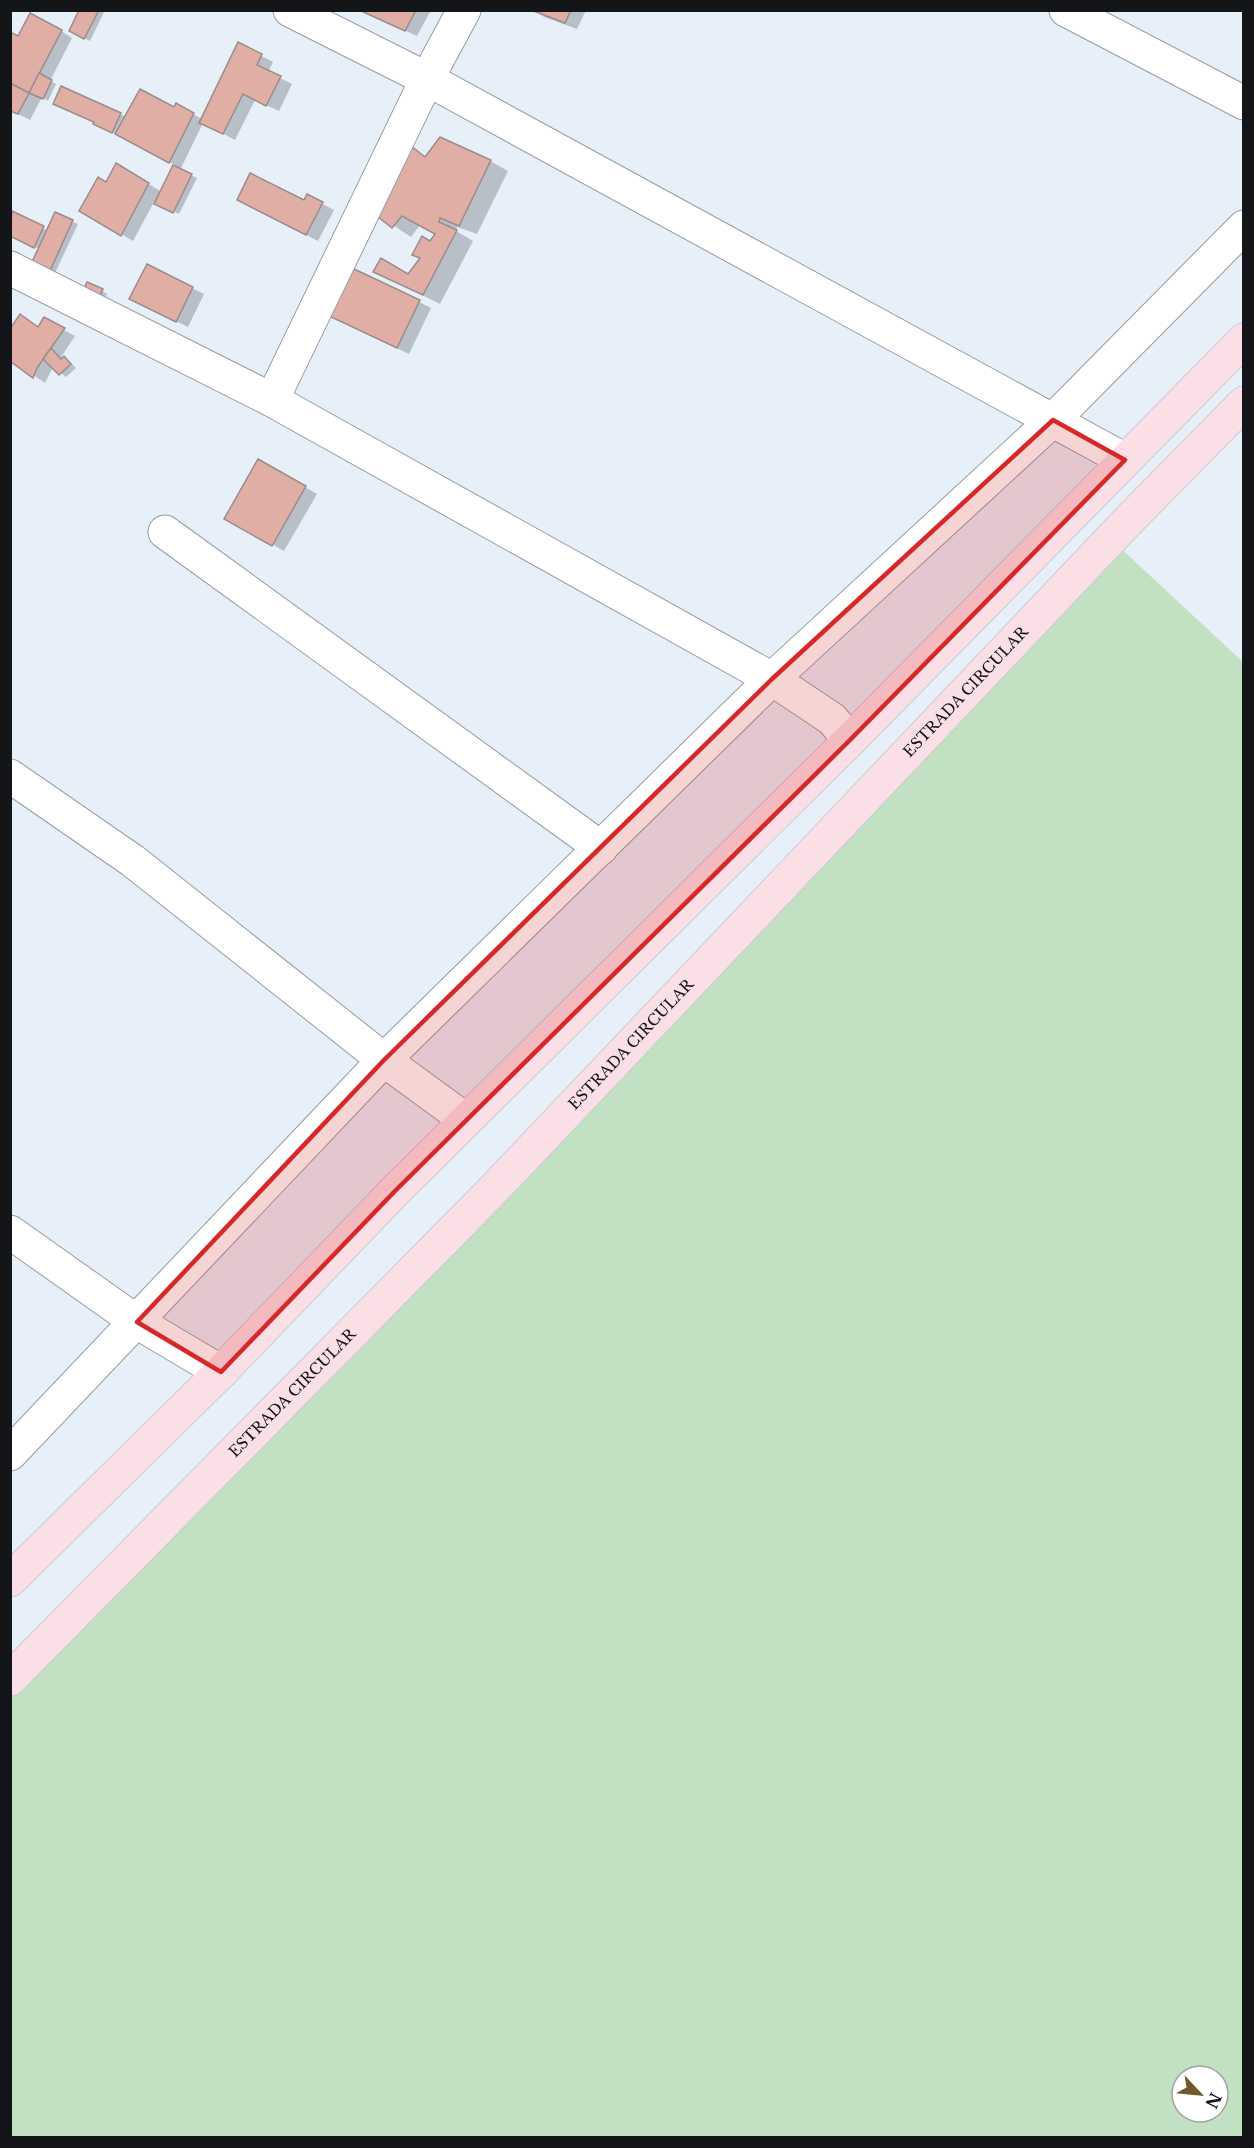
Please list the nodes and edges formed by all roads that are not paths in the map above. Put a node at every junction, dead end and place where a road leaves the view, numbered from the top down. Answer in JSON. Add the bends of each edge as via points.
{"nodes":[{"id":1,"x":290,"y":10,"type":"edge"},
{"id":2,"x":464,"y":10,"type":"edge"},
{"id":3,"x":1066,"y":10,"type":"edge"},
{"id":4,"x":427,"y":79,"type":"junction"},
{"id":5,"x":1244,"y":103,"type":"edge"},
{"id":6,"x":1244,"y":226,"type":"edge"},
{"id":7,"x":10,"y":268,"type":"edge"},
{"id":8,"x":1244,"y":340,"type":"edge"},
{"id":9,"x":272,"y":400,"type":"junction"},
{"id":10,"x":1244,"y":403,"type":"edge"},
{"id":11,"x":1053,"y":420,"type":"junction"},
{"id":12,"x":1125,"y":460,"type":"junction"},
{"id":13,"x":165,"y":532,"type":"dead end"},
{"id":14,"x":772,"y":679,"type":"junction"},
{"id":15,"x":850,"y":740,"type":"junction"},
{"id":16,"x":10,"y":776,"type":"edge"},
{"id":17,"x":601,"y":848,"type":"junction"},
{"id":18,"x":384,"y":1060,"type":"junction"},
{"id":19,"x":466,"y":1120,"type":"junction"},
{"id":20,"x":10,"y":1232,"type":"edge"},
{"id":21,"x":137,"y":1322,"type":"junction"},
{"id":22,"x":221,"y":1372,"type":"junction"},
{"id":23,"x":10,"y":1454,"type":"edge"},
{"id":24,"x":10,"y":1580,"type":"edge"},
{"id":25,"x":10,"y":1679,"type":"edge"}],
"edges":[{"from":1,"to":4,"type":"street"},
{"from":2,"to":4,"type":"street"},
{"from":3,"to":5,"type":"street"},
{"from":4,"to":9,"type":"street"},
{"from":4,"to":11,"type":"street"},
{"from":6,"to":11,"type":"street"},
{"from":7,"to":9,"type":"street"},
{"from":8,"to":12,"type":"main road"},
{"from":9,"to":14,"type":"street"},
{"from":10,"to":25,"type":"main road","name":"ESTRADA CIRCULAR","via":[[493,1190]]},
{"from":11,"to":12,"type":"street"},
{"from":11,"to":14,"type":"street"},
{"from":12,"to":15,"type":"main road"},
{"from":13,"to":17,"type":"street"},
{"from":14,"to":15,"type":"street","via":[[832,719]]},
{"from":14,"to":17,"type":"street"},
{"from":15,"to":19,"type":"main road"},
{"from":16,"to":18,"type":"street","via":[[133,861]]},
{"from":17,"to":18,"type":"street"},
{"from":18,"to":19,"type":"street"},
{"from":18,"to":21,"type":"street"},
{"from":19,"to":22,"type":"main road"},
{"from":20,"to":21,"type":"street"},
{"from":21,"to":22,"type":"street"},
{"from":21,"to":23,"type":"street"},
{"from":22,"to":24,"type":"main road"}]}
